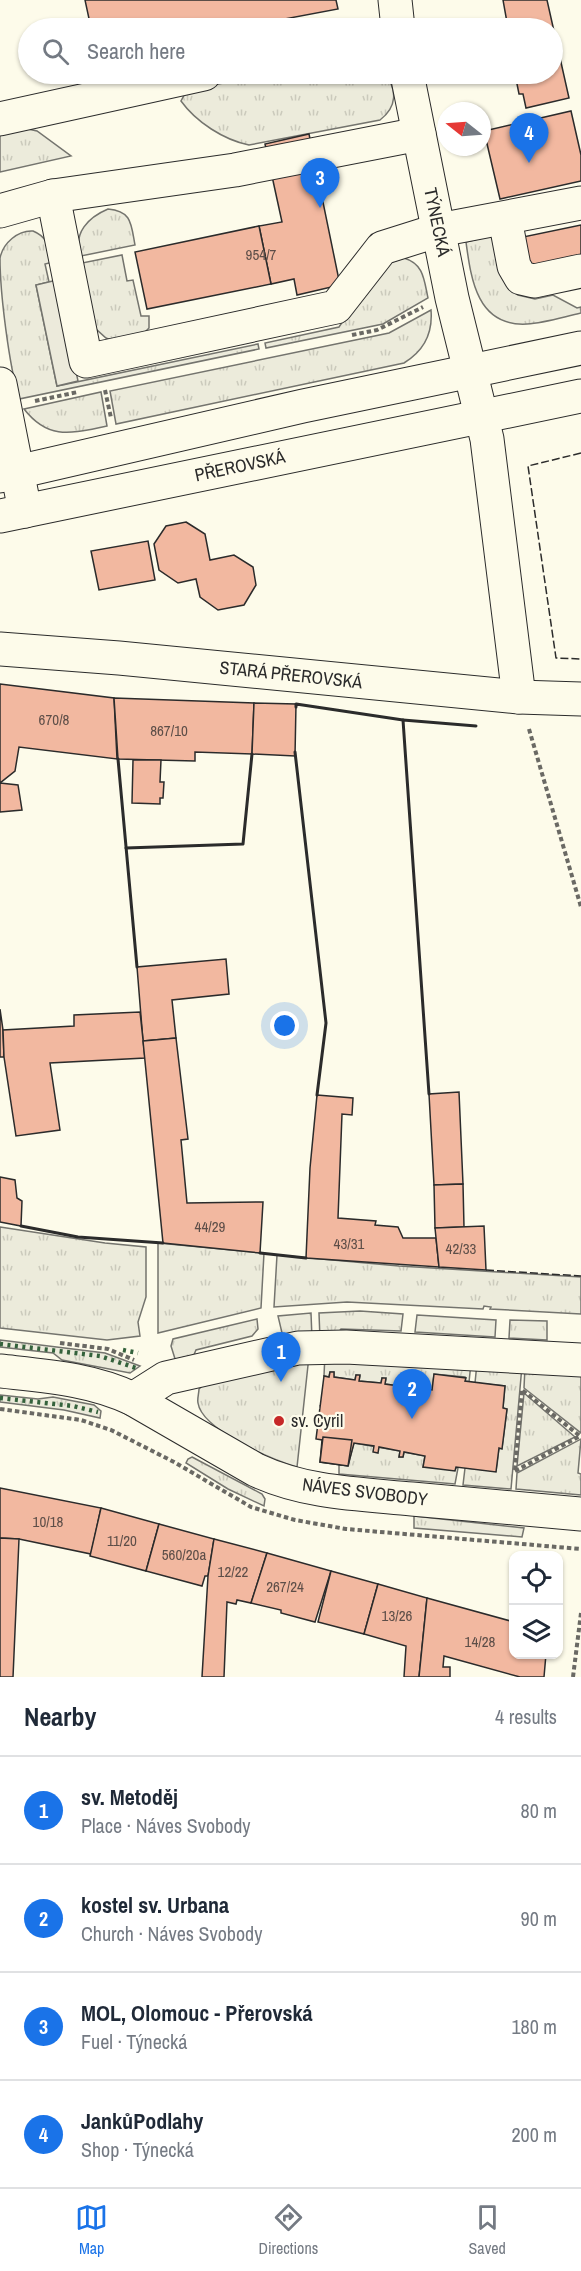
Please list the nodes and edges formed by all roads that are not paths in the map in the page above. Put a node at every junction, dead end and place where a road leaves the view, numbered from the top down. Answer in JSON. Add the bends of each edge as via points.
{"nodes":[{"id":1,"x":159,"y":84,"type":"edge"},
{"id":2,"x":409,"y":84,"type":"edge"},
{"id":3,"x":0,"y":119,"type":"edge"},
{"id":4,"x":419,"y":134,"type":"junction"},
{"id":5,"x":52,"y":196,"type":"junction"},
{"id":6,"x":581,"y":203,"type":"edge"},
{"id":7,"x":0,"y":211,"type":"edge"},
{"id":8,"x":505,"y":219,"type":"junction"},
{"id":9,"x":439,"y":230,"type":"junction"},
{"id":10,"x":581,"y":271,"type":"edge"},
{"id":11,"x":581,"y":348,"type":"edge"},
{"id":12,"x":470,"y":370,"type":"junction"},
{"id":13,"x":0,"y":384,"type":"edge"},
{"id":14,"x":581,"y":396,"type":"edge"},
{"id":15,"x":481,"y":416,"type":"junction"},
{"id":16,"x":9,"y":474,"type":"edge"},
{"id":17,"x":13,"y":513,"type":"edge"},
{"id":18,"x":0,"y":649,"type":"edge"},
{"id":19,"x":519,"y":697,"type":"junction"},
{"id":20,"x":581,"y":699,"type":"edge"},
{"id":21,"x":581,"y":1360,"type":"edge"},
{"id":22,"x":0,"y":1371,"type":"edge"},
{"id":23,"x":133,"y":1400,"type":"junction"},
{"id":24,"x":581,"y":1514,"type":"edge"}],
"edges":[{"from":1,"to":3,"type":"street"},
{"from":2,"to":4,"type":"street","name":"TÝNECKÁ"},
{"from":4,"to":5,"type":"street","via":[[235,170]]},
{"from":4,"to":9,"type":"street","name":"TÝNECKÁ"},
{"from":5,"to":7,"type":"street"},
{"from":5,"to":9,"type":"street","via":[[86,361],[336,307],[382,248]]},
{"from":6,"to":8,"type":"street"},
{"from":8,"to":9,"type":"street"},
{"from":8,"to":10,"type":"street","via":[[514,266],[521,278],[534,281]]},
{"from":9,"to":12,"type":"street","name":"TÝNECKÁ"},
{"from":11,"to":12,"type":"street"},
{"from":12,"to":15,"type":"street","name":"TÝNECKÁ"},
{"from":12,"to":16,"type":"street"},
{"from":13,"to":16,"type":"street"},
{"from":14,"to":15,"type":"street"},
{"from":15,"to":17,"type":"street","name":"PŘEROVSKÁ"},
{"from":15,"to":19,"type":"street","name":"TÝNECKÁ"},
{"from":16,"to":17,"type":"street"},
{"from":18,"to":19,"type":"street","name":"STARÁ PŘEROVSKÁ"},
{"from":19,"to":20,"type":"street","name":"STARÁ PŘEROVSKÁ"},
{"from":21,"to":23,"type":"street","via":[[308,1347],[166,1378]]},
{"from":22,"to":23,"type":"street","name":"NÁVES SVOBODY","via":[[88,1384]]},
{"from":23,"to":24,"type":"street","name":"NÁVES SVOBODY","via":[[249,1467],[302,1486]]}]}
